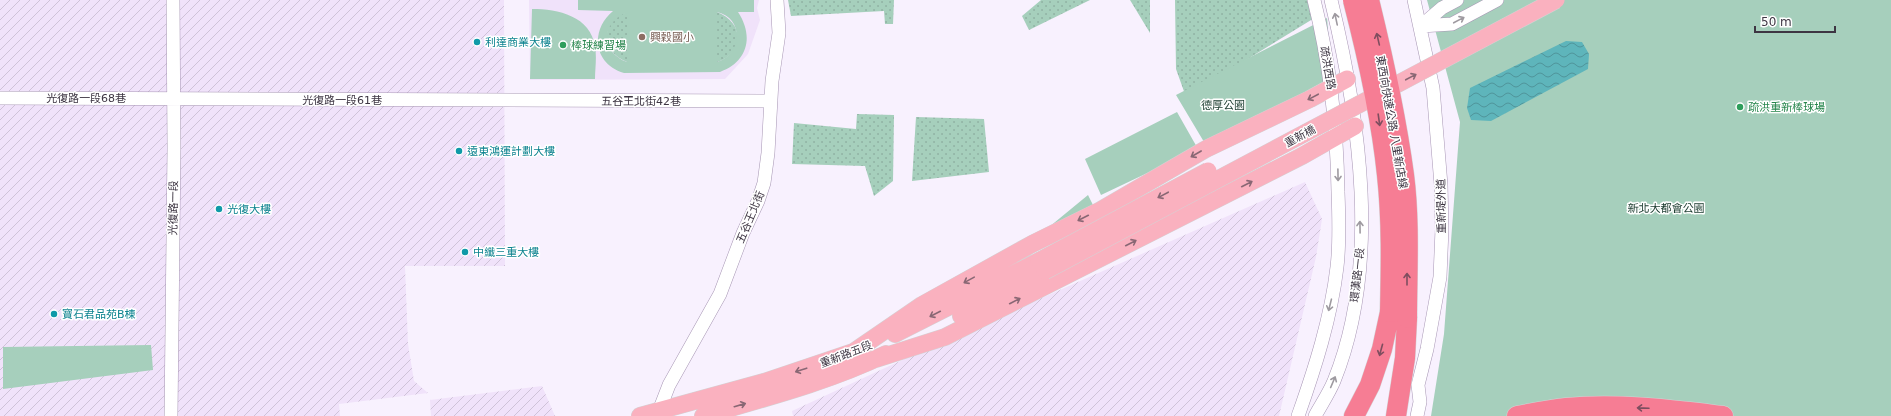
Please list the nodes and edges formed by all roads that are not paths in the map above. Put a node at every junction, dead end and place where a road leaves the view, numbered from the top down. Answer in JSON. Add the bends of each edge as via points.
{"nodes":[{"id":1,"x":173,"y":0,"type":"edge"},
{"id":2,"x":777,"y":0,"type":"edge"},
{"id":3,"x":1314,"y":0,"type":"edge"},
{"id":4,"x":1331,"y":0,"type":"edge"},
{"id":5,"x":1353,"y":0,"type":"edge"},
{"id":6,"x":1368,"y":0,"type":"edge"},
{"id":7,"x":1414,"y":0,"type":"edge"},
{"id":8,"x":1457,"y":0,"type":"edge"},
{"id":9,"x":1497,"y":0,"type":"edge"},
{"id":10,"x":1531,"y":0,"type":"edge"},
{"id":11,"x":1556,"y":0,"type":"edge"},
{"id":12,"x":1421,"y":26,"type":"junction"},
{"id":13,"x":1347,"y":79,"type":"junction"},
{"id":14,"x":1332,"y":87,"type":"junction"},
{"id":15,"x":0,"y":98,"type":"edge"},
{"id":16,"x":173,"y":98,"type":"junction"},
{"id":17,"x":511,"y":101,"type":"joint"},
{"id":18,"x":771,"y":101,"type":"junction"},
{"id":19,"x":1355,"y":126,"type":"junction"},
{"id":20,"x":1336,"y":136,"type":"junction"},
{"id":21,"x":1042,"y":266,"type":"junction"},
{"id":22,"x":1399,"y":315,"type":"junction"},
{"id":23,"x":852,"y":353,"type":"junction"},
{"id":24,"x":876,"y":359,"type":"junction"},
{"id":25,"x":1418,"y":385,"type":"junction"},
{"id":26,"x":658,"y":413,"type":"edge"},
{"id":27,"x":171,"y":416,"type":"edge"},
{"id":28,"x":640,"y":416,"type":"edge"},
{"id":29,"x":703,"y":416,"type":"edge"},
{"id":30,"x":1298,"y":416,"type":"edge"},
{"id":31,"x":1315,"y":416,"type":"edge"},
{"id":32,"x":1354,"y":416,"type":"edge"},
{"id":33,"x":1396,"y":416,"type":"edge"},
{"id":34,"x":1404,"y":416,"type":"edge"},
{"id":35,"x":1417,"y":416,"type":"edge"},
{"id":36,"x":1517,"y":416,"type":"edge"},
{"id":37,"x":1724,"y":416,"type":"edge"}],
"edges":[{"from":1,"to":16,"type":"street","name":"光復路一段"},
{"from":2,"to":18,"type":"street","name":"五谷王北街","via":[[779,33]]},
{"from":3,"to":14,"type":"street","name":"疏洪西路"},
{"from":13,"to":4,"type":"street","name":"疏洪西路","one_way":true},
{"from":5,"to":22,"type":"highway","name":"東西向快速公路 八里新店線","one_way":true,"bridge":true,"via":[[1376,99],[1387,176],[1391,252]]},
{"from":22,"to":6,"type":"highway","name":"東西向快速公路 八里新店線","one_way":true,"bridge":true,"via":[[1408,247],[1404,176],[1390,95]]},
{"from":7,"to":12,"type":"street","name":"重新堤外道"},
{"from":8,"to":12,"type":"street","via":[[1442,8]]},
{"from":12,"to":9,"type":"street","one_way":true,"via":[[1452,24]]},
{"from":10,"to":21,"type":"main road","name":"重新橋","one_way":true,"bridge":true},
{"from":21,"to":11,"type":"main road","name":"重新橋","one_way":true,"bridge":true},
{"from":12,"to":25,"type":"street","name":"重新堤外道","via":[[1432,88],[1441,185],[1442,229],[1440,277],[1428,350]]},
{"from":13,"to":14,"type":"main road"},
{"from":13,"to":19,"type":"street","name":"疏洪西路"},
{"from":14,"to":20,"type":"street","name":"疏洪西路"},
{"from":14,"to":23,"type":"main road","one_way":true,"via":[[1206,149],[1099,211],[922,305]]},
{"from":15,"to":16,"type":"street","name":"光復路一段68巷"},
{"from":16,"to":17,"type":"street","name":"光復路一段61巷"},
{"from":16,"to":27,"type":"street","name":"光復路一段"},
{"from":17,"to":18,"type":"street","name":"五谷王北街42巷"},
{"from":18,"to":26,"type":"street","name":"五谷王北街","via":[[767,169],[758,201],[720,294],[669,385]]},
{"from":19,"to":20,"type":"main road"},
{"from":31,"to":19,"type":"street","name":"環漢路一段","one_way":true,"via":[[1333,382],[1344,350],[1358,286],[1361,244]]},
{"from":24,"to":20,"type":"main road","one_way":true,"via":[[945,337],[1295,160]]},
{"from":20,"to":30,"type":"street","name":"環漢路一段","one_way":true,"via":[[1339,208],[1337,267],[1313,373]]},
{"from":21,"to":23,"type":"main road","name":"重新路五段","one_way":true},
{"from":21,"to":24,"type":"main road","name":"重新路五段","via":[[926,335]]},
{"from":22,"to":32,"type":"highway","one_way":true},
{"from":22,"to":33,"type":"highway","via":[[1405,358]]},
{"from":23,"to":26,"type":"main road","name":"重新路五段","one_way":true},
{"from":29,"to":24,"type":"main road","name":"重新路五段","one_way":true,"via":[[799,389]]},
{"from":25,"to":34,"type":"street","name":"重新堤外道","via":[[1408,399]]},
{"from":25,"to":35,"type":"street","name":"重新堤外道","via":[[1420,402]]},
{"from":26,"to":28,"type":"main road","name":"重新路五段"},
{"from":37,"to":36,"type":"highway","one_way":true,"via":[[1615,407],[1566,408]]}]}
